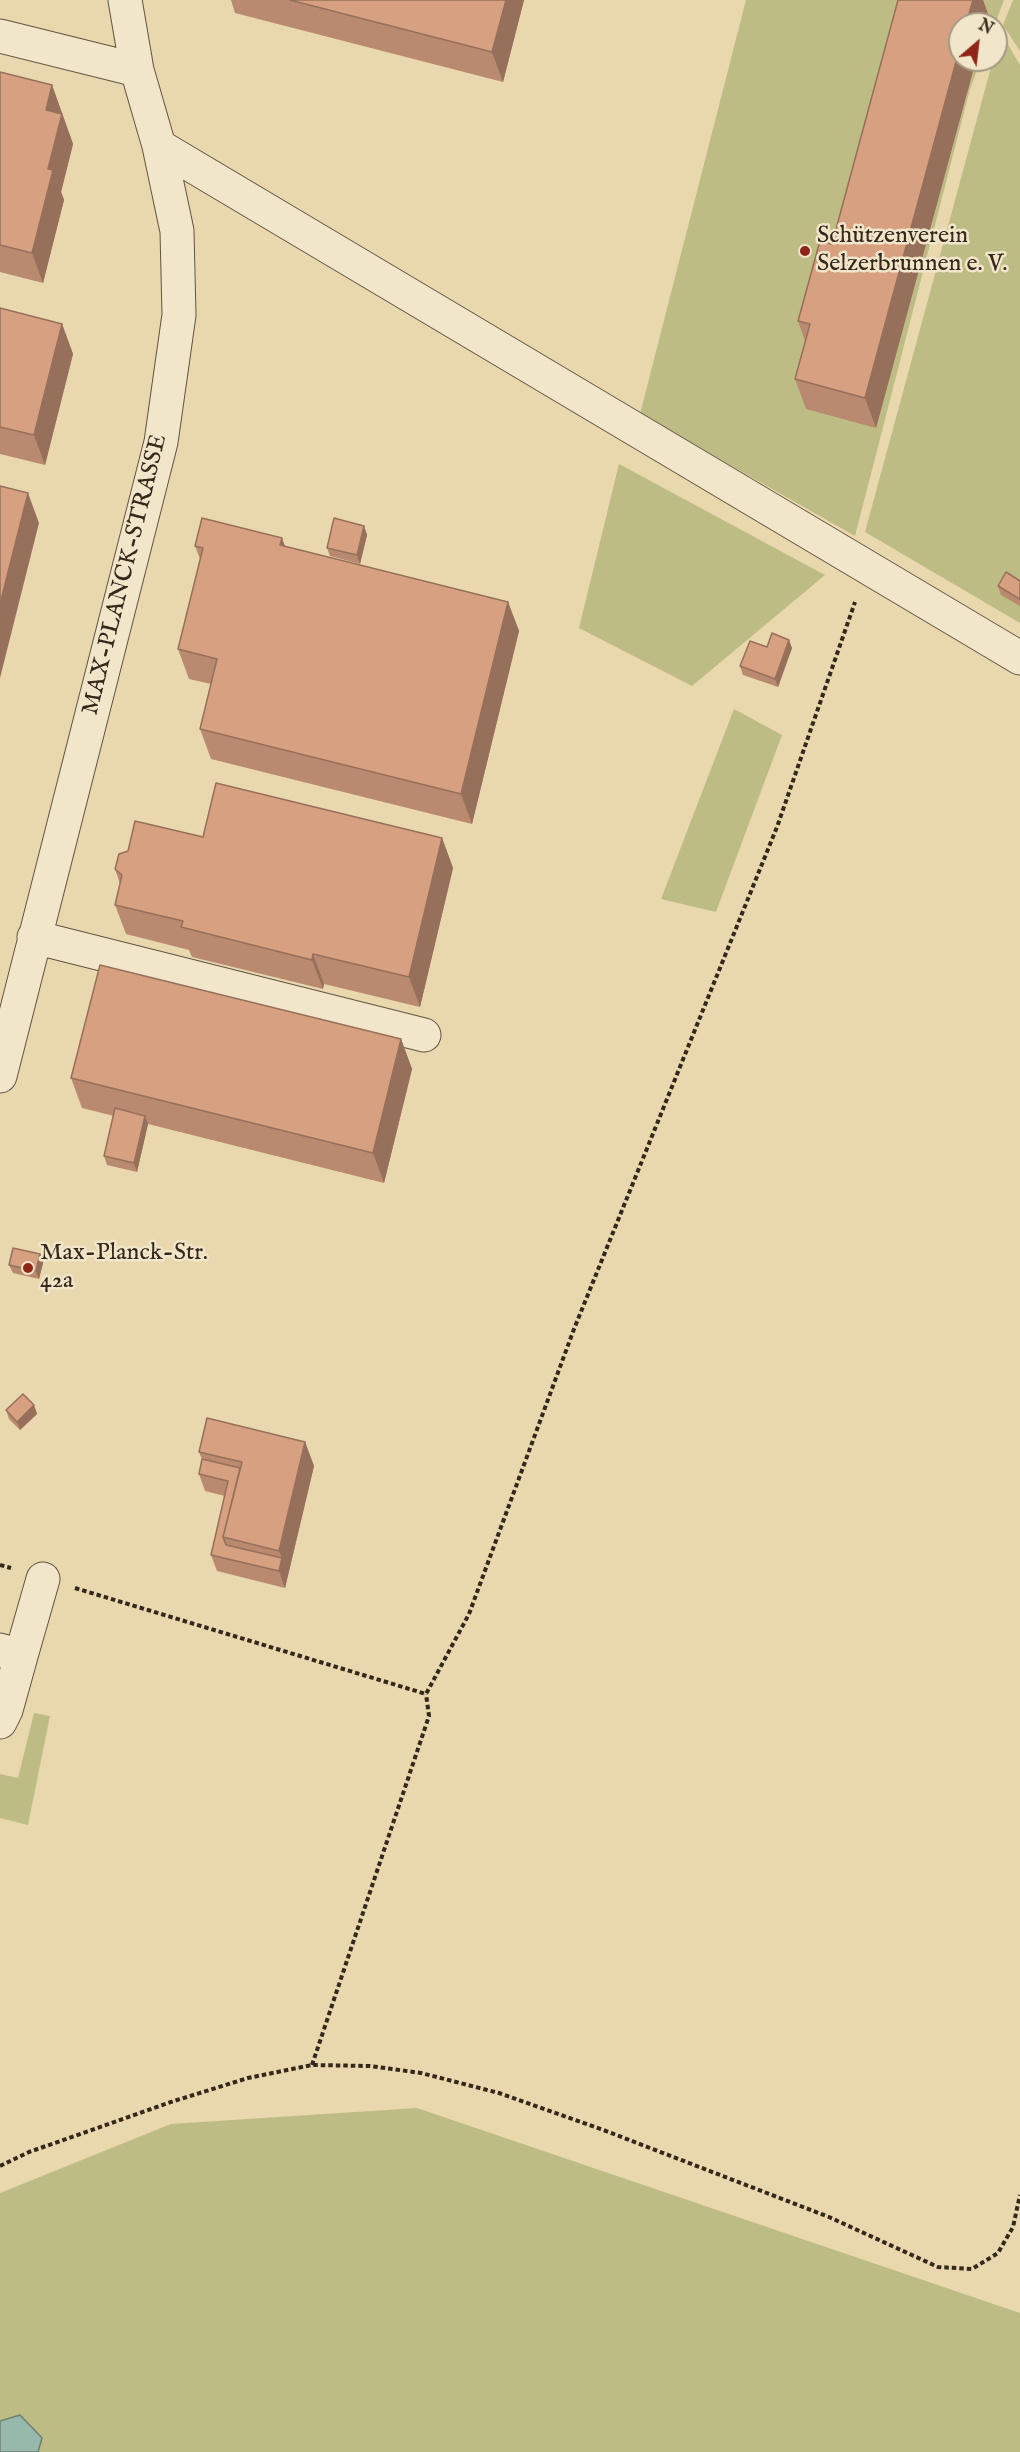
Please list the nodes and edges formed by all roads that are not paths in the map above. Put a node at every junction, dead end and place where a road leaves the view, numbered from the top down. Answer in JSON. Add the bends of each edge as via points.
{"nodes":[{"id":1,"x":125,"y":0,"type":"edge"},
{"id":2,"x":0,"y":36,"type":"edge"},
{"id":3,"x":137,"y":70,"type":"junction"},
{"id":4,"x":159,"y":146,"type":"junction"},
{"id":5,"x":1020,"y":658,"type":"edge"},
{"id":6,"x":34,"y":937,"type":"junction"},
{"id":7,"x":424,"y":1035,"type":"dead end"},
{"id":8,"x":0,"y":1076,"type":"edge"},
{"id":9,"x":43,"y":1579,"type":"road end"},
{"id":10,"x":10,"y":1653,"type":"edge"},
{"id":11,"x":0,"y":1722,"type":"edge"}],
"edges":[{"from":1,"to":3,"type":"street","name":"MAX-PLANCK-STRASSE"},
{"from":2,"to":3,"type":"street"},
{"from":3,"to":4,"type":"street","name":"MAX-PLANCK-STRASSE"},
{"from":4,"to":5,"type":"street"},
{"from":4,"to":6,"type":"street","name":"MAX-PLANCK-STRASSE","via":[[173,209],[179,315],[161,442]]},
{"from":6,"to":7,"type":"street"},
{"from":6,"to":8,"type":"street","name":"MAX-PLANCK-STRASSE"},
{"from":9,"to":10,"type":"street"},
{"from":10,"to":11,"type":"street","via":[[6,1710]]}]}
